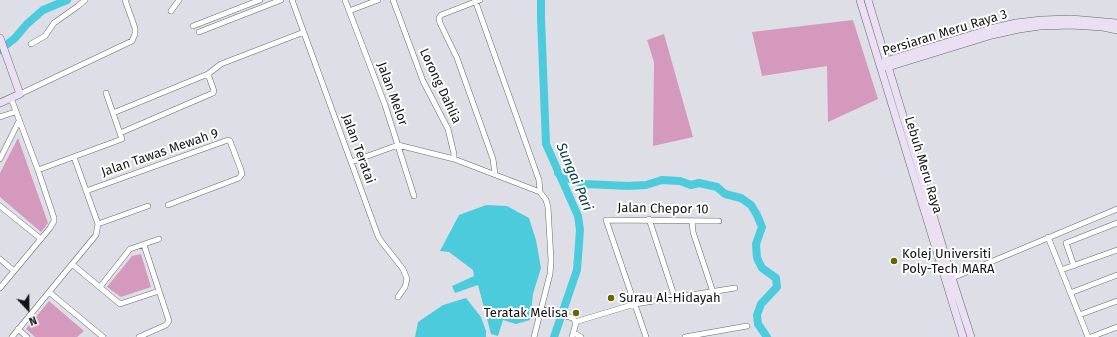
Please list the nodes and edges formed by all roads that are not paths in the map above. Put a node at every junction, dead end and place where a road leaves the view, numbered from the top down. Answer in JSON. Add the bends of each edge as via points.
{"nodes":[{"id":1,"x":85,"y":0,"type":"edge"},
{"id":2,"x":125,"y":0,"type":"edge"},
{"id":3,"x":179,"y":0,"type":"edge"},
{"id":4,"x":260,"y":0,"type":"edge"},
{"id":5,"x":281,"y":0,"type":"edge"},
{"id":6,"x":292,"y":0,"type":"edge"},
{"id":7,"x":345,"y":0,"type":"edge"},
{"id":8,"x":378,"y":0,"type":"edge"},
{"id":9,"x":393,"y":0,"type":"edge"},
{"id":10,"x":477,"y":0,"type":"edge"},
{"id":11,"x":860,"y":0,"type":"edge"},
{"id":12,"x":868,"y":0,"type":"edge"},
{"id":13,"x":171,"y":11,"type":"dead end"},
{"id":14,"x":349,"y":11,"type":"junction"},
{"id":15,"x":1117,"y":23,"type":"edge"},
{"id":16,"x":193,"y":26,"type":"dead end"},
{"id":17,"x":1117,"y":30,"type":"edge"},
{"id":18,"x":199,"y":32,"type":"dead end"},
{"id":19,"x":304,"y":32,"type":"junction"},
{"id":20,"x":0,"y":39,"type":"edge"},
{"id":21,"x":31,"y":44,"type":"dead end"},
{"id":22,"x":881,"y":44,"type":"junction"},
{"id":23,"x":916,"y":52,"type":"junction"},
{"id":24,"x":904,"y":62,"type":"junction"},
{"id":25,"x":887,"y":64,"type":"junction"},
{"id":26,"x":880,"y":66,"type":"junction"},
{"id":27,"x":208,"y":74,"type":"junction"},
{"id":28,"x":895,"y":89,"type":"junction"},
{"id":29,"x":106,"y":93,"type":"dead end"},
{"id":30,"x":20,"y":94,"type":"junction"},
{"id":31,"x":11,"y":98,"type":"junction"},
{"id":32,"x":0,"y":103,"type":"edge"},
{"id":33,"x":15,"y":112,"type":"junction"},
{"id":34,"x":113,"y":113,"type":"junction"},
{"id":35,"x":0,"y":117,"type":"edge"},
{"id":36,"x":18,"y":120,"type":"junction"},
{"id":37,"x":120,"y":132,"type":"junction"},
{"id":38,"x":398,"y":145,"type":"junction"},
{"id":39,"x":74,"y":157,"type":"junction"},
{"id":40,"x":0,"y":159,"type":"edge"},
{"id":41,"x":454,"y":159,"type":"junction"},
{"id":42,"x":351,"y":162,"type":"junction"},
{"id":43,"x":38,"y":170,"type":"junction"},
{"id":44,"x":495,"y":174,"type":"junction"},
{"id":45,"x":86,"y":191,"type":"junction"},
{"id":46,"x":540,"y":192,"type":"junction"},
{"id":47,"x":414,"y":196,"type":"dead end"},
{"id":48,"x":168,"y":205,"type":"dead end"},
{"id":49,"x":0,"y":206,"type":"edge"},
{"id":50,"x":148,"y":206,"type":"dead end"},
{"id":51,"x":1117,"y":209,"type":"edge"},
{"id":52,"x":649,"y":219,"type":"junction"},
{"id":53,"x":692,"y":221,"type":"junction"},
{"id":54,"x":719,"y":221,"type":"dead end"},
{"id":55,"x":1117,"y":223,"type":"edge"},
{"id":56,"x":98,"y":224,"type":"junction"},
{"id":57,"x":1048,"y":237,"type":"junction"},
{"id":58,"x":41,"y":239,"type":"junction"},
{"id":59,"x":159,"y":239,"type":"dead end"},
{"id":60,"x":144,"y":245,"type":"junction"},
{"id":61,"x":1117,"y":250,"type":"edge"},
{"id":62,"x":0,"y":259,"type":"edge"},
{"id":63,"x":72,"y":264,"type":"junction"},
{"id":64,"x":1074,"y":266,"type":"junction"},
{"id":65,"x":1061,"y":270,"type":"junction"},
{"id":66,"x":14,"y":271,"type":"junction"},
{"id":67,"x":1117,"y":275,"type":"edge"},
{"id":68,"x":948,"y":279,"type":"junction"},
{"id":69,"x":0,"y":288,"type":"edge"},
{"id":70,"x":100,"y":288,"type":"junction"},
{"id":71,"x":735,"y":288,"type":"dead end"},
{"id":72,"x":159,"y":291,"type":"junction"},
{"id":73,"x":49,"y":292,"type":"junction"},
{"id":74,"x":713,"y":292,"type":"junction"},
{"id":75,"x":1070,"y":293,"type":"junction"},
{"id":76,"x":398,"y":297,"type":"dead end"},
{"id":77,"x":675,"y":298,"type":"junction"},
{"id":78,"x":1117,"y":301,"type":"edge"},
{"id":79,"x":635,"y":304,"type":"junction"},
{"id":80,"x":541,"y":309,"type":"junction"},
{"id":81,"x":1079,"y":315,"type":"junction"},
{"id":82,"x":575,"y":322,"type":"junction"},
{"id":83,"x":747,"y":326,"type":"dead end"},
{"id":84,"x":1117,"y":327,"type":"edge"},
{"id":85,"x":18,"y":329,"type":"junction"},
{"id":86,"x":573,"y":335,"type":"edge"},
{"id":87,"x":12,"y":337,"type":"edge"},
{"id":88,"x":27,"y":337,"type":"edge"},
{"id":89,"x":103,"y":337,"type":"edge"},
{"id":90,"x":139,"y":337,"type":"edge"},
{"id":91,"x":534,"y":337,"type":"edge"},
{"id":92,"x":580,"y":337,"type":"edge"},
{"id":93,"x":646,"y":337,"type":"edge"},
{"id":94,"x":686,"y":337,"type":"edge"},
{"id":95,"x":963,"y":337,"type":"edge"},
{"id":96,"x":971,"y":337,"type":"edge"},
{"id":97,"x":1088,"y":337,"type":"edge"},
{"id":98,"x":1091,"y":337,"type":"edge"}],
"edges":[{"from":1,"to":21,"type":"street","via":[[54,23],[45,36]]},
{"from":2,"to":30,"type":"street","via":[[135,28],[132,41]]},
{"from":3,"to":13,"type":"street"},
{"from":4,"to":16,"type":"street"},
{"from":5,"to":18,"type":"street"},
{"from":6,"to":19,"type":"street","name":"Jalan Teratai"},
{"from":7,"to":14,"type":"street","name":"Jalan Melor"},
{"from":8,"to":14,"type":"street"},
{"from":9,"to":41,"type":"street","name":"Lorong Dahlia","via":[[423,80],[448,129]]},
{"from":10,"to":44,"type":"street","via":[[439,18],[472,99],[493,159]]},
{"from":10,"to":46,"type":"street","via":[[539,180]]},
{"from":11,"to":26,"type":"main road","name":"Lebuh Meru Raya"},
{"from":12,"to":22,"type":"main road","name":"Lebuh Meru Raya"},
{"from":14,"to":38,"type":"street","name":"Jalan Melor"},
{"from":15,"to":23,"type":"main road","name":"Persiaran Meru Raya 3","via":[[1071,19],[1016,23]]},
{"from":17,"to":24,"type":"main road","name":"Persiaran Meru Raya 3","via":[[1071,25],[1019,29]]},
{"from":19,"to":27,"type":"street","via":[[221,64]]},
{"from":19,"to":42,"type":"street","name":"Jalan Teratai"},
{"from":20,"to":30,"type":"main road"},
{"from":22,"to":23,"type":"main road","via":[[892,54]]},
{"from":22,"to":25,"type":"main road","name":"Lebuh Meru Raya"},
{"from":23,"to":25,"type":"main road","name":"Persiaran Meru Raya 3"},
{"from":24,"to":25,"type":"main road","name":"Persiaran Meru Raya 3"},
{"from":24,"to":28,"type":"main road","via":[[893,72]]},
{"from":25,"to":26,"type":"main road","name":"Persiaran Meru Raya 3"},
{"from":25,"to":28,"type":"main road","name":"Lebuh Meru Raya"},
{"from":26,"to":68,"type":"main road","name":"Lebuh Meru Raya"},
{"from":27,"to":34,"type":"street"},
{"from":27,"to":37,"type":"street","via":[[213,93]]},
{"from":28,"to":68,"type":"main road","name":"Lebuh Meru Raya"},
{"from":29,"to":34,"type":"street"},
{"from":30,"to":31,"type":"main road"},
{"from":31,"to":32,"type":"main road"},
{"from":31,"to":33,"type":"street"},
{"from":33,"to":35,"type":"street"},
{"from":33,"to":36,"type":"street"},
{"from":34,"to":37,"type":"street"},
{"from":36,"to":40,"type":"street"},
{"from":36,"to":43,"type":"street"},
{"from":37,"to":39,"type":"street","via":[[122,139]]},
{"from":38,"to":41,"type":"street"},
{"from":38,"to":42,"type":"street"},
{"from":38,"to":47,"type":"street","name":"Jalan Melor"},
{"from":39,"to":43,"type":"street"},
{"from":39,"to":45,"type":"street"},
{"from":41,"to":44,"type":"street"},
{"from":42,"to":76,"type":"street","name":"Jalan Teratai","via":[[378,236],[403,269],[407,279]]},
{"from":43,"to":58,"type":"street","via":[[54,218]]},
{"from":44,"to":46,"type":"street"},
{"from":45,"to":48,"type":"street","name":"Jalan Tawas Mewah 9","via":[[229,140],[241,170],[239,178]]},
{"from":45,"to":56,"type":"street"},
{"from":46,"to":80,"type":"street","via":[[548,207],[551,260]]},
{"from":49,"to":58,"type":"street"},
{"from":50,"to":56,"type":"street"},
{"from":51,"to":57,"type":"street"},
{"from":52,"to":53,"type":"street","name":"Jalan Chepor 10"},
{"from":52,"to":77,"type":"street"},
{"from":52,"to":79,"type":"street","name":"Jalan Chepor 10","via":[[606,220]]},
{"from":53,"to":54,"type":"street","name":"Jalan Chepor 10"},
{"from":53,"to":74,"type":"street","via":[[693,232]]},
{"from":55,"to":64,"type":"street","via":[[1066,243]]},
{"from":56,"to":63,"type":"street","via":[[96,235]]},
{"from":57,"to":65,"type":"street"},
{"from":57,"to":68,"type":"street"},
{"from":58,"to":66,"type":"street"},
{"from":59,"to":60,"type":"street"},
{"from":60,"to":70,"type":"street","via":[[130,249]]},
{"from":60,"to":72,"type":"street"},
{"from":61,"to":64,"type":"street"},
{"from":62,"to":66,"type":"street"},
{"from":63,"to":70,"type":"street"},
{"from":63,"to":73,"type":"street"},
{"from":64,"to":65,"type":"street"},
{"from":65,"to":75,"type":"street"},
{"from":66,"to":69,"type":"street"},
{"from":67,"to":75,"type":"street"},
{"from":68,"to":95,"type":"main road","name":"Lebuh Meru Raya"},
{"from":68,"to":96,"type":"main road","name":"Lebuh Meru Raya"},
{"from":70,"to":72,"type":"street","via":[[120,304]]},
{"from":71,"to":74,"type":"street"},
{"from":72,"to":90,"type":"street","via":[[168,323]]},
{"from":73,"to":85,"type":"street"},
{"from":73,"to":89,"type":"street"},
{"from":74,"to":77,"type":"street"},
{"from":75,"to":81,"type":"street"},
{"from":77,"to":79,"type":"street"},
{"from":78,"to":81,"type":"street"},
{"from":79,"to":82,"type":"street"},
{"from":79,"to":93,"type":"street"},
{"from":80,"to":82,"type":"street","via":[[570,317]]},
{"from":80,"to":91,"type":"street"},
{"from":81,"to":97,"type":"street"},
{"from":82,"to":86,"type":"street"},
{"from":83,"to":94,"type":"street"},
{"from":84,"to":98,"type":"street"},
{"from":85,"to":87,"type":"street"},
{"from":85,"to":88,"type":"street"},
{"from":86,"to":92,"type":"street"}]}
